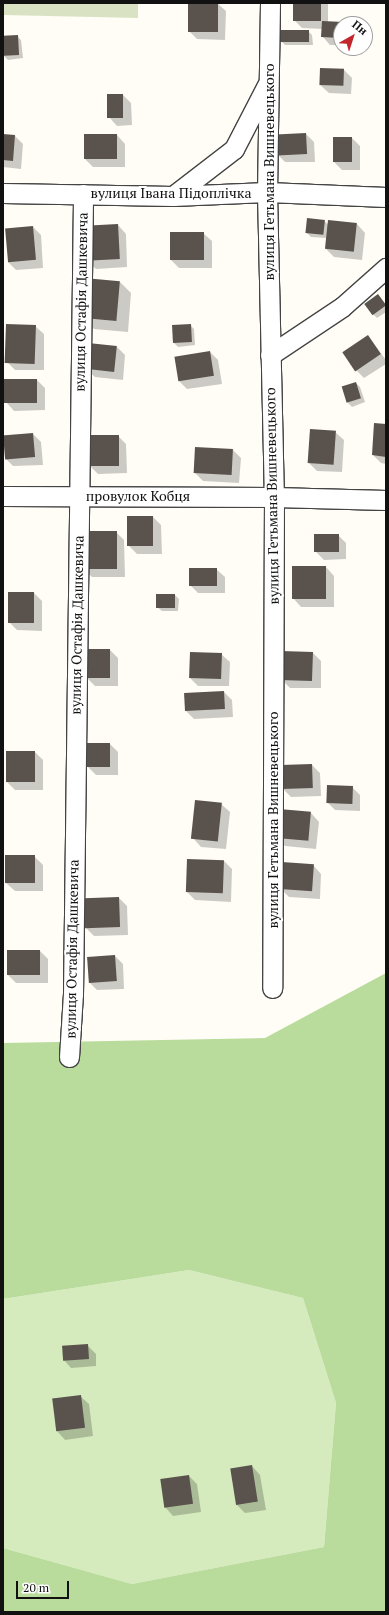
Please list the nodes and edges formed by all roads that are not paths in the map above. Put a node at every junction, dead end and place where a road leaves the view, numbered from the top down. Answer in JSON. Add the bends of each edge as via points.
{"nodes":[{"id":1,"x":270,"y":3,"type":"edge"},
{"id":2,"x":269,"y":80,"type":"junction"},
{"id":3,"x":267,"y":192,"type":"junction"},
{"id":4,"x":3,"y":193,"type":"edge"},
{"id":5,"x":83,"y":194,"type":"junction"},
{"id":6,"x":173,"y":196,"type":"junction"},
{"id":7,"x":386,"y":197,"type":"edge"},
{"id":8,"x":386,"y":268,"type":"edge"},
{"id":9,"x":270,"y":355,"type":"junction"},
{"id":10,"x":3,"y":496,"type":"edge"},
{"id":11,"x":78,"y":496,"type":"junction"},
{"id":12,"x":274,"y":497,"type":"junction"},
{"id":13,"x":386,"y":500,"type":"edge"},
{"id":14,"x":272,"y":988,"type":"dead end"},
{"id":15,"x":69,"y":1057,"type":"dead end"}],
"edges":[{"from":1,"to":2,"type":"street","name":"вулиця Гетьмана Вишневецького"},
{"from":2,"to":3,"type":"street","name":"вулиця Гетьмана Вишневецького"},
{"from":2,"to":6,"type":"street","via":[[234,149]]},
{"from":3,"to":6,"type":"street","name":"вулиця Івана Підоплічка"},
{"from":3,"to":7,"type":"street","name":"вулиця Івана Підоплічка"},
{"from":3,"to":9,"type":"street","name":"вулиця Гетьмана Вишневецького"},
{"from":4,"to":5,"type":"street","name":"вулиця Івана Підоплічка"},
{"from":5,"to":6,"type":"street","name":"вулиця Івана Підоплічка"},
{"from":5,"to":11,"type":"street","name":"вулиця Остафія Дашкевича"},
{"from":8,"to":9,"type":"street","via":[[342,307]]},
{"from":9,"to":12,"type":"street","name":"вулиця Гетьмана Вишневецького"},
{"from":10,"to":11,"type":"street","name":"провулок Кобця"},
{"from":11,"to":12,"type":"street","name":"провулок Кобця"},
{"from":11,"to":15,"type":"street","name":"вулиця Остафія Дашкевича","via":[[73,994]]},
{"from":12,"to":13,"type":"street","name":"провулок Кобця"},
{"from":12,"to":14,"type":"street","name":"вулиця Гетьмана Вишневецького"}]}
